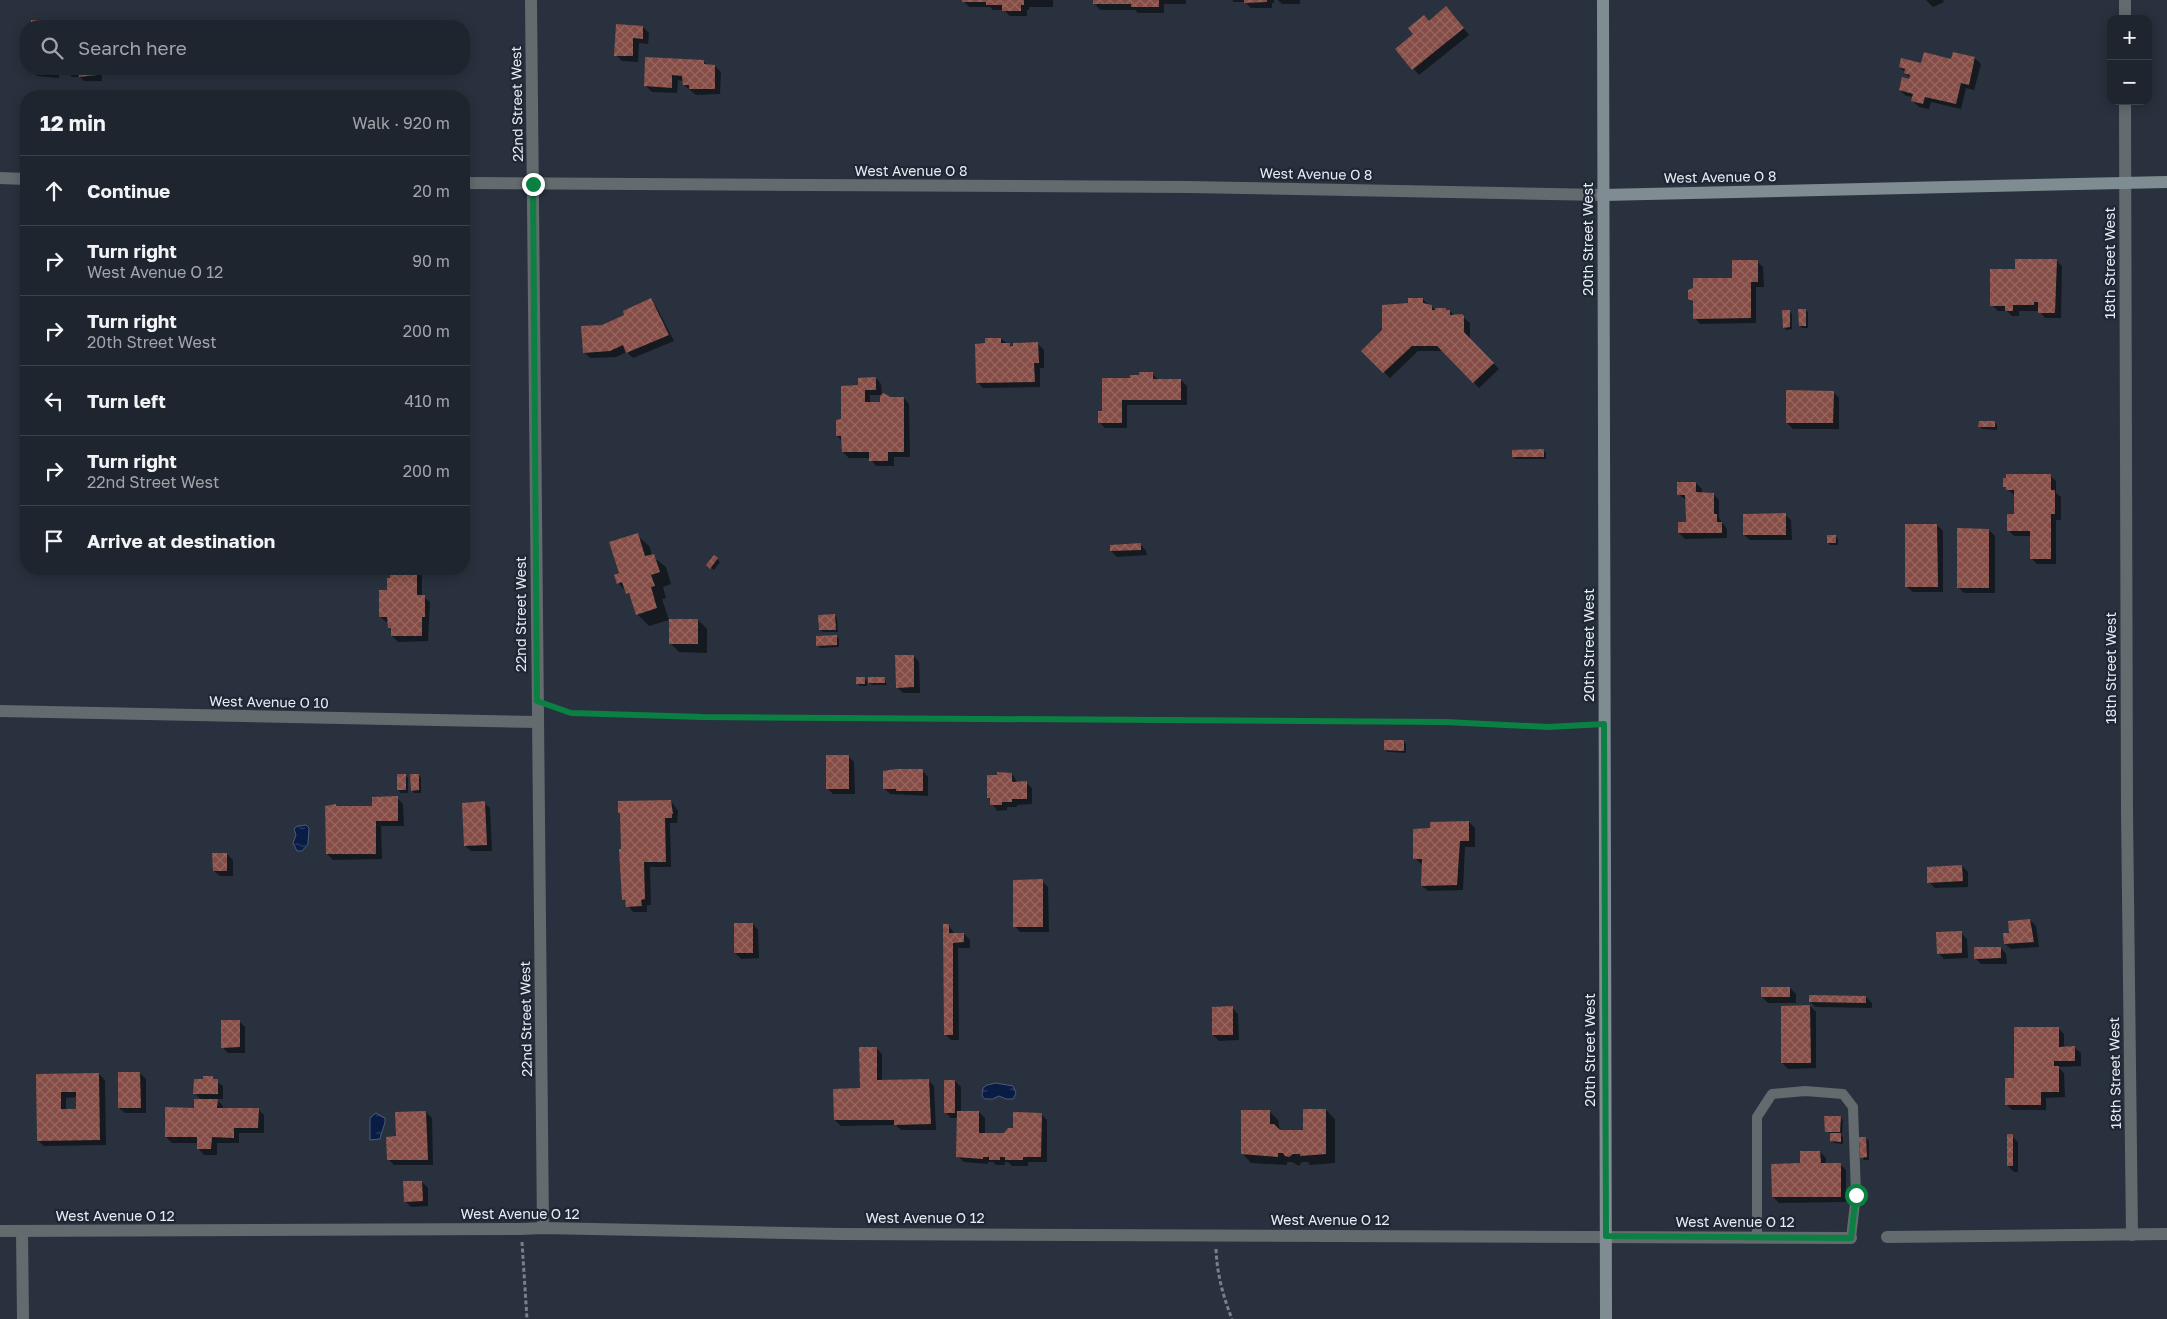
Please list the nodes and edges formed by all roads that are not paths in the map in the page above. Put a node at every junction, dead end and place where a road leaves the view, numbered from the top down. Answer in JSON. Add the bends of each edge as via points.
{"nodes":[{"id":1,"x":531,"y":0,"type":"edge"},
{"id":2,"x":1602,"y":0,"type":"edge"},
{"id":3,"x":2125,"y":0,"type":"edge"},
{"id":4,"x":2125,"y":15,"type":"edge"},
{"id":5,"x":2125,"y":105,"type":"edge"},
{"id":6,"x":0,"y":178,"type":"edge"},
{"id":7,"x":20,"y":179,"type":"edge"},
{"id":8,"x":2124,"y":182,"type":"junction"},
{"id":9,"x":2167,"y":182,"type":"edge"},
{"id":10,"x":470,"y":183,"type":"edge"},
{"id":11,"x":533,"y":184,"type":"junction"},
{"id":12,"x":1603,"y":195,"type":"junction"},
{"id":13,"x":0,"y":711,"type":"edge"},
{"id":14,"x":537,"y":722,"type":"junction"},
{"id":15,"x":544,"y":1228,"type":"junction"},
{"id":16,"x":0,"y":1231,"type":"edge"},
{"id":17,"x":22,"y":1231,"type":"junction"},
{"id":18,"x":2167,"y":1234,"type":"edge"},
{"id":19,"x":2132,"y":1235,"type":"junction"},
{"id":20,"x":1606,"y":1236,"type":"junction"},
{"id":21,"x":1756,"y":1237,"type":"junction"},
{"id":22,"x":1887,"y":1237,"type":"dead end"},
{"id":23,"x":1851,"y":1238,"type":"joint"},
{"id":24,"x":23,"y":1319,"type":"edge"},
{"id":25,"x":1606,"y":1319,"type":"edge"}],
"edges":[{"from":1,"to":11,"type":"street","name":"22nd Street West"},
{"from":2,"to":12,"type":"main road","name":"20th Street West"},
{"from":3,"to":4,"type":"street"},
{"from":5,"to":8,"type":"street","name":"18th Street West"},
{"from":6,"to":7,"type":"street"},
{"from":8,"to":9,"type":"main road","name":"West Avenue O 8"},
{"from":8,"to":12,"type":"main road","name":"West Avenue O 8"},
{"from":8,"to":19,"type":"street","name":"18th Street West"},
{"from":10,"to":11,"type":"street","name":"West Avenue O 8"},
{"from":11,"to":12,"type":"street","name":"West Avenue O 8","via":[[1179,187]]},
{"from":11,"to":14,"type":"street","name":"22nd Street West"},
{"from":12,"to":20,"type":"main road","name":"20th Street West"},
{"from":13,"to":14,"type":"street","name":"West Avenue O 10"},
{"from":14,"to":15,"type":"street","name":"22nd Street West"},
{"from":15,"to":17,"type":"street","name":"West Avenue O 12"},
{"from":15,"to":20,"type":"street","name":"West Avenue O 12","via":[[841,1234]]},
{"from":16,"to":17,"type":"street","name":"West Avenue O 12"},
{"from":17,"to":24,"type":"street"},
{"from":18,"to":19,"type":"street"},
{"from":19,"to":22,"type":"street"},
{"from":20,"to":21,"type":"street","name":"West Avenue O 12"},
{"from":20,"to":25,"type":"main road","name":"20th Street West"},
{"from":21,"to":23,"type":"street","name":"West Avenue O 12"},
{"from":21,"to":23,"type":"lane","via":[[1756,1117],[1772,1094],[1806,1091],[1844,1094],[1853,1108],[1856,1195]]}]}
